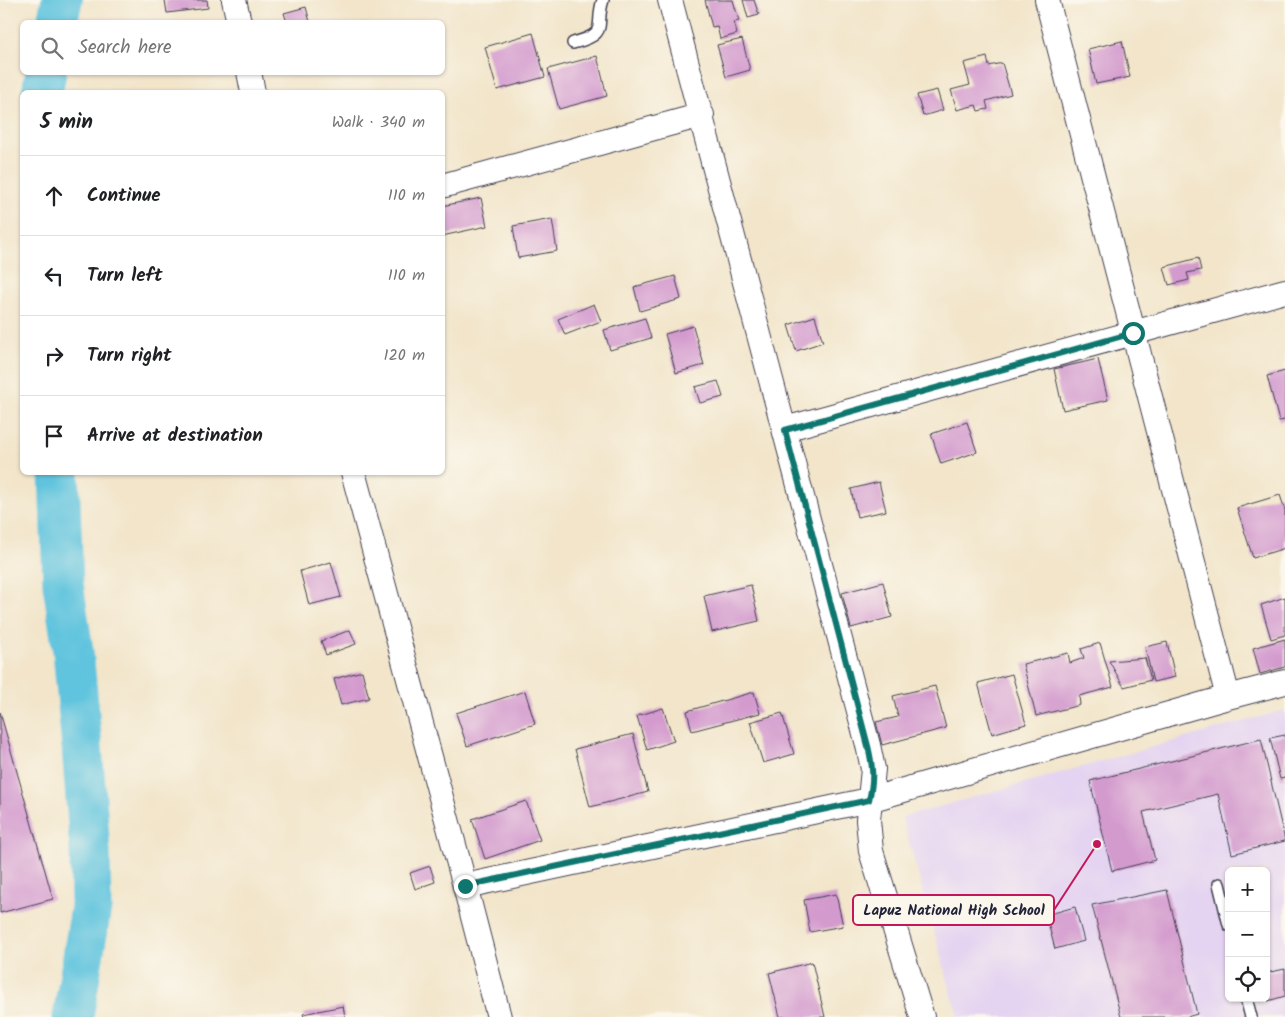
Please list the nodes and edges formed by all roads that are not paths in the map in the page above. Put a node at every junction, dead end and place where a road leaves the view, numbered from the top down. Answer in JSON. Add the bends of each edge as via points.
{"nodes":[{"id":1,"x":234,"y":0,"type":"edge"},
{"id":2,"x":603,"y":0,"type":"edge"},
{"id":3,"x":670,"y":0,"type":"edge"},
{"id":4,"x":1047,"y":0,"type":"edge"},
{"id":5,"x":238,"y":20,"type":"edge"},
{"id":6,"x":574,"y":43,"type":"dead end"},
{"id":7,"x":250,"y":75,"type":"edge"},
{"id":8,"x":253,"y":90,"type":"edge"},
{"id":9,"x":702,"y":115,"type":"junction"},
{"id":10,"x":445,"y":185,"type":"edge"},
{"id":11,"x":1285,"y":291,"type":"edge"},
{"id":12,"x":1133,"y":333,"type":"junction"},
{"id":13,"x":785,"y":430,"type":"junction"},
{"id":14,"x":354,"y":475,"type":"edge"},
{"id":15,"x":1285,"y":682,"type":"edge"},
{"id":16,"x":1228,"y":696,"type":"junction"},
{"id":17,"x":869,"y":800,"type":"junction"},
{"id":18,"x":1219,"y":884,"type":"dead end"},
{"id":19,"x":465,"y":886,"type":"junction"},
{"id":20,"x":1226,"y":912,"type":"edge"},
{"id":21,"x":1247,"y":1002,"type":"edge"},
{"id":22,"x":499,"y":1017,"type":"edge"},
{"id":23,"x":922,"y":1017,"type":"edge"},
{"id":24,"x":1251,"y":1017,"type":"edge"}],
"edges":[{"from":1,"to":5,"type":"street"},
{"from":2,"to":6,"type":"lane","via":[[597,32]]},
{"from":3,"to":9,"type":"street"},
{"from":4,"to":12,"type":"street"},
{"from":7,"to":8,"type":"street"},
{"from":9,"to":10,"type":"street"},
{"from":9,"to":13,"type":"street"},
{"from":11,"to":12,"type":"street"},
{"from":12,"to":13,"type":"street"},
{"from":12,"to":16,"type":"street"},
{"from":13,"to":17,"type":"street","via":[[868,746],[873,769]]},
{"from":14,"to":19,"type":"street"},
{"from":15,"to":16,"type":"street"},
{"from":16,"to":17,"type":"street"},
{"from":17,"to":19,"type":"street"},
{"from":17,"to":23,"type":"street","via":[[871,851]]},
{"from":18,"to":20,"type":"lane"},
{"from":19,"to":22,"type":"street"},
{"from":21,"to":24,"type":"lane"}]}
